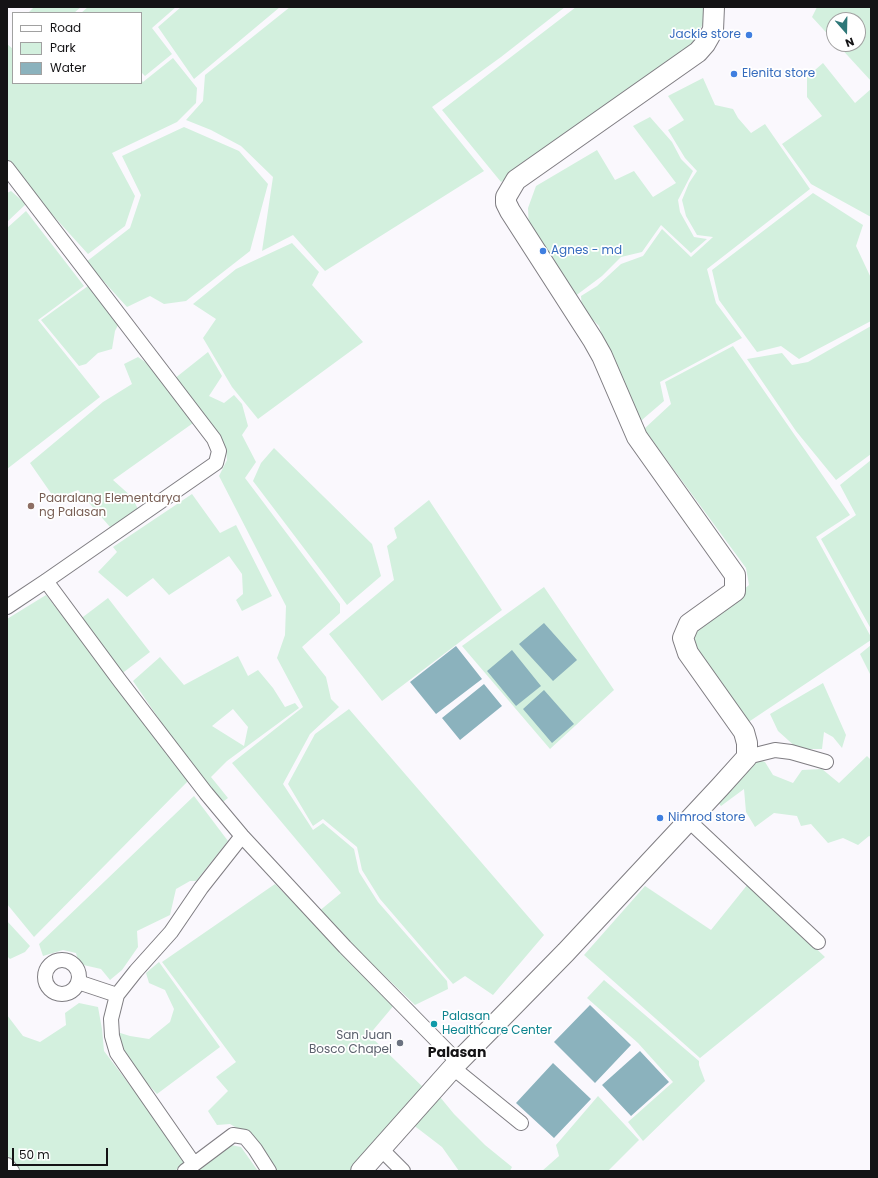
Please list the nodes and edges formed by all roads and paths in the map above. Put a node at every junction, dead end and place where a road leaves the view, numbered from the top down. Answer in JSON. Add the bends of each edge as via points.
{"nodes":[{"id":1,"x":714,"y":7,"type":"edge"},
{"id":2,"x":7,"y":168,"type":"edge"},
{"id":3,"x":46,"y":581,"type":"junction"},
{"id":4,"x":7,"y":607,"type":"edge"},
{"id":5,"x":747,"y":757,"type":"junction"},
{"id":6,"x":826,"y":762,"type":"dead end"},
{"id":7,"x":688,"y":820,"type":"junction"},
{"id":8,"x":242,"y":836,"type":"junction"},
{"id":9,"x":818,"y":942,"type":"dead end"},
{"id":10,"x":78,"y":982,"type":"dead end"},
{"id":11,"x":117,"y":995,"type":"junction"},
{"id":12,"x":455,"y":1064,"type":"junction"},
{"id":13,"x":521,"y":1123,"type":"dead end"},
{"id":14,"x":381,"y":1149,"type":"junction"},
{"id":15,"x":7,"y":1165,"type":"edge"},
{"id":16,"x":189,"y":1167,"type":"edge"},
{"id":17,"x":12,"y":1171,"type":"edge"},
{"id":18,"x":269,"y":1171,"type":"edge"},
{"id":19,"x":361,"y":1171,"type":"edge"},
{"id":20,"x":403,"y":1171,"type":"edge"}],
"edges":[{"from":1,"to":5,"type":"street","via":[[713,30],[706,44],[698,52],[516,180],[506,197],[506,203],[594,340],[637,437],[735,575],[735,592],[689,624],[683,638],[688,653],[744,732]]},
{"from":2,"to":3,"type":"street","via":[[214,439],[219,451],[216,463]]},
{"from":3,"to":4,"type":"street"},
{"from":3,"to":8,"type":"street","via":[[201,787]]},
{"from":5,"to":6,"type":"street","via":[[775,750]]},
{"from":5,"to":7,"type":"street"},
{"from":7,"to":9,"type":"street"},
{"from":7,"to":12,"type":"street","via":[[566,952]]},
{"from":8,"to":11,"type":"street","via":[[201,888],[171,932]]},
{"from":8,"to":12,"type":"street"},
{"from":10,"to":11,"type":"street"},
{"from":11,"to":16,"type":"street","via":[[111,1019],[117,1053]]},
{"from":12,"to":13,"type":"street"},
{"from":12,"to":14,"type":"street"},
{"from":14,"to":19,"type":"street"},
{"from":14,"to":20,"type":"street"},
{"from":15,"to":17,"type":"street"},
{"from":16,"to":18,"type":"street","via":[[233,1135],[245,1137]]}]}
